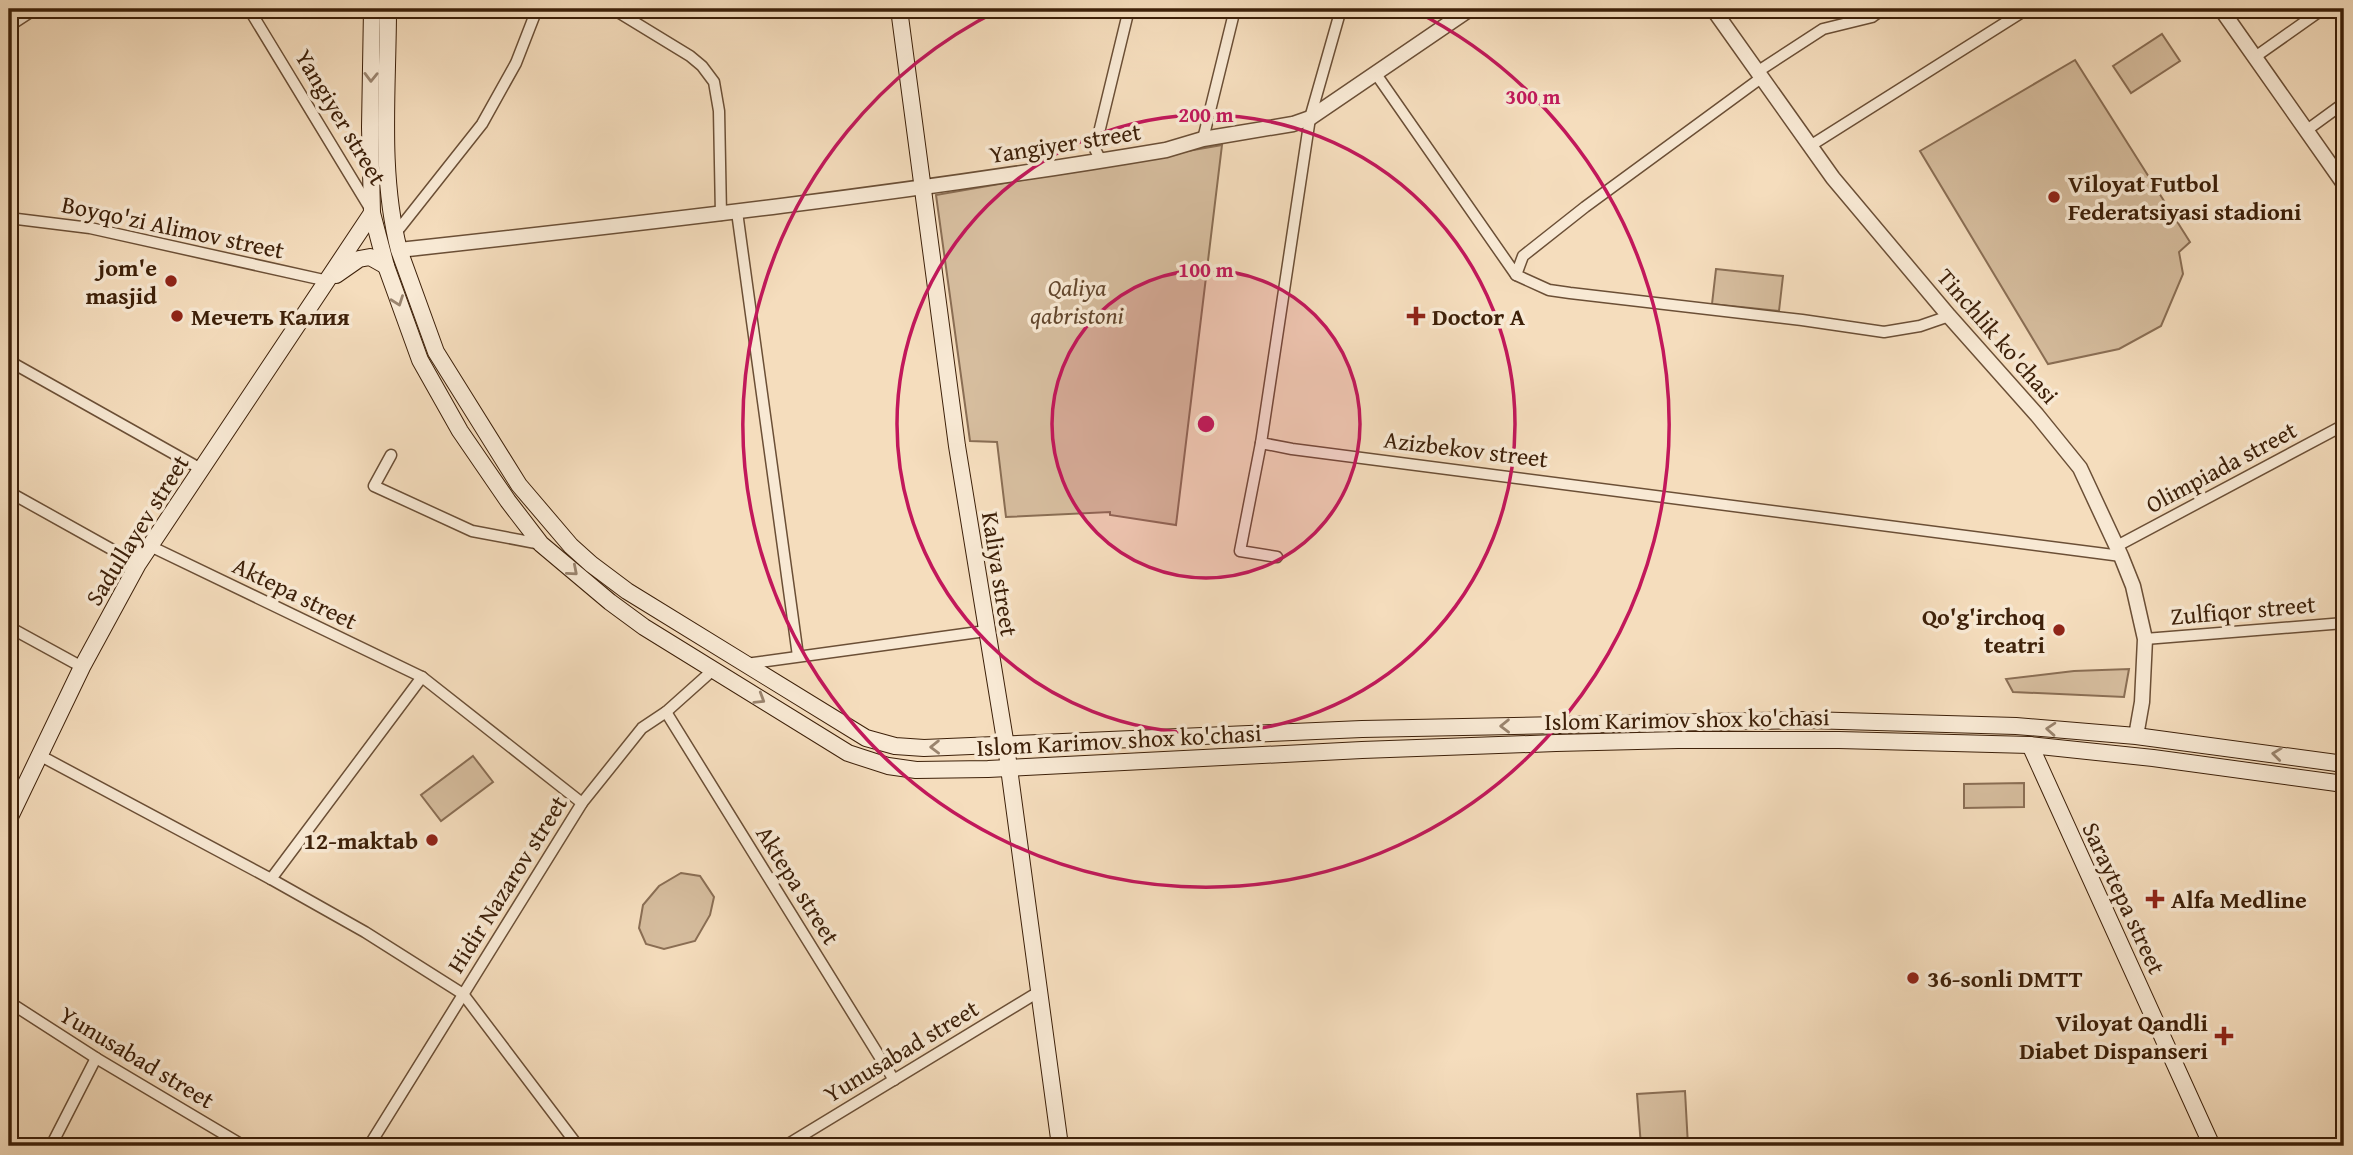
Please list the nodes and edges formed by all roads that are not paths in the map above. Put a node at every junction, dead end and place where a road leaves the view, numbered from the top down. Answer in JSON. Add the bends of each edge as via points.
{"nodes":[{"id":1,"x":35,"y":9,"type":"edge"},
{"id":2,"x":249,"y":9,"type":"edge"},
{"id":3,"x":372,"y":9,"type":"edge"},
{"id":4,"x":388,"y":9,"type":"edge"},
{"id":5,"x":537,"y":9,"type":"edge"},
{"id":6,"x":613,"y":9,"type":"edge"},
{"id":7,"x":898,"y":9,"type":"edge"},
{"id":8,"x":1129,"y":9,"type":"edge"},
{"id":9,"x":1235,"y":9,"type":"edge"},
{"id":10,"x":1341,"y":9,"type":"edge"},
{"id":11,"x":1470,"y":9,"type":"edge"},
{"id":12,"x":1713,"y":9,"type":"edge"},
{"id":13,"x":1883,"y":9,"type":"edge"},
{"id":14,"x":2027,"y":9,"type":"edge"},
{"id":15,"x":2221,"y":9,"type":"edge"},
{"id":16,"x":2323,"y":9,"type":"edge"},
{"id":17,"x":2336,"y":9,"type":"edge"},
{"id":18,"x":2344,"y":20,"type":"edge"},
{"id":19,"x":9,"y":26,"type":"edge"},
{"id":20,"x":2255,"y":57,"type":"junction"},
{"id":21,"x":1376,"y":74,"type":"junction"},
{"id":22,"x":1759,"y":75,"type":"junction"},
{"id":23,"x":2344,"y":103,"type":"edge"},
{"id":24,"x":1310,"y":118,"type":"junction"},
{"id":25,"x":2306,"y":130,"type":"junction"},
{"id":26,"x":1203,"y":139,"type":"junction"},
{"id":27,"x":1810,"y":146,"type":"junction"},
{"id":28,"x":1101,"y":161,"type":"junction"},
{"id":29,"x":2344,"y":184,"type":"edge"},
{"id":30,"x":924,"y":188,"type":"junction"},
{"id":31,"x":737,"y":212,"type":"junction"},
{"id":32,"x":372,"y":213,"type":"junction"},
{"id":33,"x":721,"y":215,"type":"junction"},
{"id":34,"x":9,"y":218,"type":"edge"},
{"id":35,"x":395,"y":234,"type":"junction"},
{"id":36,"x":399,"y":250,"type":"junction"},
{"id":37,"x":386,"y":267,"type":"junction"},
{"id":38,"x":1516,"y":275,"type":"junction"},
{"id":39,"x":328,"y":281,"type":"junction"},
{"id":40,"x":1950,"y":316,"type":"junction"},
{"id":41,"x":9,"y":361,"type":"edge"},
{"id":42,"x":2344,"y":425,"type":"edge"},
{"id":43,"x":1261,"y":443,"type":"junction"},
{"id":44,"x":391,"y":455,"type":"dead end"},
{"id":45,"x":201,"y":469,"type":"junction"},
{"id":46,"x":522,"y":488,"type":"junction"},
{"id":47,"x":9,"y":492,"type":"edge"},
{"id":48,"x":508,"y":501,"type":"junction"},
{"id":49,"x":541,"y":544,"type":"junction"},
{"id":50,"x":150,"y":546,"type":"junction"},
{"id":51,"x":2120,"y":551,"type":"junction"},
{"id":52,"x":1277,"y":557,"type":"dead end"},
{"id":53,"x":138,"y":564,"type":"junction"},
{"id":54,"x":2344,"y":623,"type":"edge"},
{"id":55,"x":9,"y":627,"type":"edge"},
{"id":56,"x":986,"y":631,"type":"junction"},
{"id":57,"x":2145,"y":639,"type":"junction"},
{"id":58,"x":798,"y":656,"type":"junction"},
{"id":59,"x":744,"y":665,"type":"junction"},
{"id":60,"x":82,"y":667,"type":"junction"},
{"id":61,"x":713,"y":670,"type":"junction"},
{"id":62,"x":422,"y":677,"type":"junction"},
{"id":63,"x":666,"y":712,"type":"junction"},
{"id":64,"x":1621,"y":723,"type":"junction"},
{"id":65,"x":2136,"y":736,"type":"junction"},
{"id":66,"x":1619,"y":741,"type":"junction"},
{"id":67,"x":1006,"y":746,"type":"junction"},
{"id":68,"x":2030,"y":746,"type":"junction"},
{"id":69,"x":39,"y":755,"type":"junction"},
{"id":70,"x":2344,"y":764,"type":"edge"},
{"id":71,"x":1007,"y":768,"type":"junction"},
{"id":72,"x":2344,"y":784,"type":"edge"},
{"id":73,"x":582,"y":803,"type":"junction"},
{"id":74,"x":9,"y":818,"type":"edge"},
{"id":75,"x":271,"y":879,"type":"junction"},
{"id":76,"x":1040,"y":991,"type":"junction"},
{"id":77,"x":463,"y":994,"type":"junction"},
{"id":78,"x":9,"y":1002,"type":"edge"},
{"id":79,"x":96,"y":1059,"type":"junction"},
{"id":80,"x":894,"y":1080,"type":"junction"},
{"id":81,"x":51,"y":1146,"type":"edge"},
{"id":82,"x":244,"y":1146,"type":"edge"},
{"id":83,"x":369,"y":1146,"type":"edge"},
{"id":84,"x":579,"y":1146,"type":"edge"},
{"id":85,"x":785,"y":1146,"type":"edge"},
{"id":86,"x":1059,"y":1146,"type":"edge"},
{"id":87,"x":2213,"y":1146,"type":"edge"}],
"edges":[{"from":1,"to":19,"type":"street"},
{"from":2,"to":32,"type":"street","name":"Yangiyer street"},
{"from":3,"to":32,"type":"main road","name":"Islom Karimov shox ko'chasi","one_way":true},
{"from":4,"to":35,"type":"main road","name":"Islom Karimov shox ko'chasi","via":[[389,181]]},
{"from":5,"to":35,"type":"street","via":[[516,63],[482,124]]},
{"from":6,"to":33,"type":"street","via":[[690,56],[714,82]]},
{"from":7,"to":30,"type":"main road","name":"Kaliya street"},
{"from":8,"to":28,"type":"street","via":[[1095,149]]},
{"from":9,"to":26,"type":"street"},
{"from":10,"to":24,"type":"street"},
{"from":11,"to":21,"type":"street","name":"Yangiyer street"},
{"from":12,"to":22,"type":"street","name":"Tinchlik ko'chasi"},
{"from":13,"to":22,"type":"street","via":[[1872,17],[1823,29]]},
{"from":14,"to":27,"type":"street"},
{"from":15,"to":20,"type":"street"},
{"from":16,"to":20,"type":"street"},
{"from":17,"to":18,"type":"street"},
{"from":20,"to":25,"type":"street"},
{"from":21,"to":24,"type":"street","name":"Yangiyer street"},
{"from":21,"to":38,"type":"street"},
{"from":22,"to":27,"type":"street","name":"Tinchlik ko'chasi"},
{"from":22,"to":38,"type":"street","via":[[1523,256]]},
{"from":23,"to":25,"type":"street"},
{"from":24,"to":26,"type":"street","name":"Yangiyer street"},
{"from":24,"to":43,"type":"street"},
{"from":25,"to":29,"type":"street"},
{"from":26,"to":28,"type":"street","name":"Yangiyer street"},
{"from":27,"to":40,"type":"street","name":"Tinchlik ko'chasi"},
{"from":28,"to":30,"type":"street","name":"Yangiyer street"},
{"from":30,"to":31,"type":"street","name":"Yangiyer street"},
{"from":30,"to":56,"type":"main road","name":"Kaliya street"},
{"from":31,"to":33,"type":"street","name":"Yangiyer street"},
{"from":31,"to":58,"type":"street"},
{"from":32,"to":37,"type":"main road","name":"Islom Karimov shox ko'chasi"},
{"from":32,"to":39,"type":"main road","name":"Sadullayev street"},
{"from":33,"to":36,"type":"street","name":"Yangiyer street"},
{"from":34,"to":39,"type":"street","name":"Boyqo'zi Alimov street","via":[[89,229]]},
{"from":35,"to":36,"type":"main road","name":"Islom Karimov shox ko'chasi"},
{"from":36,"to":46,"type":"main road","name":"Islom Karimov shox ko'chasi","via":[[436,352]]},
{"from":37,"to":39,"type":"main road","name":"Sadullayev street","via":[[370,257]]},
{"from":37,"to":48,"type":"main road","name":"Islom Karimov shox ko'chasi","one_way":true,"via":[[420,360],[460,431]]},
{"from":38,"to":40,"type":"street","via":[[1549,290],[1884,332]]},
{"from":39,"to":45,"type":"main road","name":"Sadullayev street"},
{"from":40,"to":51,"type":"street","name":"Tinchlik ko'chasi","via":[[2080,468]]},
{"from":41,"to":45,"type":"street"},
{"from":42,"to":51,"type":"street","name":"Olimpiada street"},
{"from":43,"to":51,"type":"street","name":"Azizbekov street","via":[[1992,541]]},
{"from":43,"to":52,"type":"street","via":[[1240,551]]},
{"from":44,"to":49,"type":"street","via":[[374,486],[472,531]]},
{"from":45,"to":50,"type":"main road","name":"Sadullayev street"},
{"from":46,"to":48,"type":"main road","via":[[518,499]]},
{"from":46,"to":59,"type":"main road","name":"Islom Karimov shox ko'chasi","via":[[591,564]]},
{"from":47,"to":53,"type":"street"},
{"from":48,"to":49,"type":"main road","name":"Islom Karimov shox ko'chasi"},
{"from":49,"to":61,"type":"main road","name":"Islom Karimov shox ko'chasi","one_way":true,"via":[[644,627]]},
{"from":50,"to":53,"type":"main road","name":"Sadullayev street"},
{"from":50,"to":62,"type":"street","name":"Aktepa street"},
{"from":51,"to":57,"type":"street","name":"Tinchlik ko'chasi"},
{"from":53,"to":60,"type":"main road","name":"Sadullayev street"},
{"from":54,"to":57,"type":"street","name":"Zulfiqor street"},
{"from":55,"to":60,"type":"street"},
{"from":56,"to":58,"type":"street"},
{"from":56,"to":67,"type":"main road","name":"Kaliya street"},
{"from":57,"to":65,"type":"street","name":"Tinchlik ko'chasi"},
{"from":58,"to":59,"type":"street"},
{"from":67,"to":59,"type":"main road","name":"Islom Karimov shox ko'chasi","one_way":true,"via":[[924,748],[881,743]]},
{"from":60,"to":69,"type":"main road","name":"Sadullayev street"},
{"from":61,"to":63,"type":"street","name":"Hidir Nazarov street"},
{"from":61,"to":71,"type":"main road","name":"Islom Karimov shox ko'chasi","one_way":true,"via":[[861,758],[916,770]]},
{"from":62,"to":73,"type":"street","name":"Aktepa street"},
{"from":62,"to":75,"type":"street"},
{"from":63,"to":73,"type":"street","name":"Hidir Nazarov street","via":[[642,728]]},
{"from":63,"to":80,"type":"street","name":"Aktepa street"},
{"from":65,"to":64,"type":"main road","name":"Islom Karimov shox ko'chasi","one_way":true,"via":[[2015,726],[1807,720]]},
{"from":64,"to":66,"type":"main road","via":[[1614,729]]},
{"from":64,"to":67,"type":"main road","name":"Islom Karimov shox ko'chasi","one_way":true,"via":[[1365,729]]},
{"from":70,"to":65,"type":"main road","name":"Islom Karimov shox ko'chasi","one_way":true},
{"from":66,"to":68,"type":"main road","name":"Islom Karimov shox ko'chasi","via":[[1839,740]]},
{"from":66,"to":71,"type":"main road","name":"Islom Karimov shox ko'chasi"},
{"from":67,"to":71,"type":"main road","name":"Kaliya street"},
{"from":68,"to":72,"type":"main road","name":"Islom Karimov shox ko'chasi"},
{"from":68,"to":87,"type":"main road","name":"Saraytepa street"},
{"from":69,"to":74,"type":"main road","name":"Sadullayev street"},
{"from":69,"to":75,"type":"street"},
{"from":71,"to":76,"type":"main road","name":"Kaliya street"},
{"from":73,"to":77,"type":"street","name":"Hidir Nazarov street"},
{"from":75,"to":77,"type":"street"},
{"from":76,"to":80,"type":"street","name":"Yunusabad street"},
{"from":76,"to":86,"type":"main road","name":"Kaliya street"},
{"from":77,"to":83,"type":"street","name":"Hidir Nazarov street"},
{"from":77,"to":84,"type":"street"},
{"from":78,"to":79,"type":"street","name":"Yunusabad street"},
{"from":79,"to":81,"type":"street"},
{"from":79,"to":82,"type":"street","name":"Yunusabad street"},
{"from":80,"to":85,"type":"street","name":"Yunusabad street"}]}
